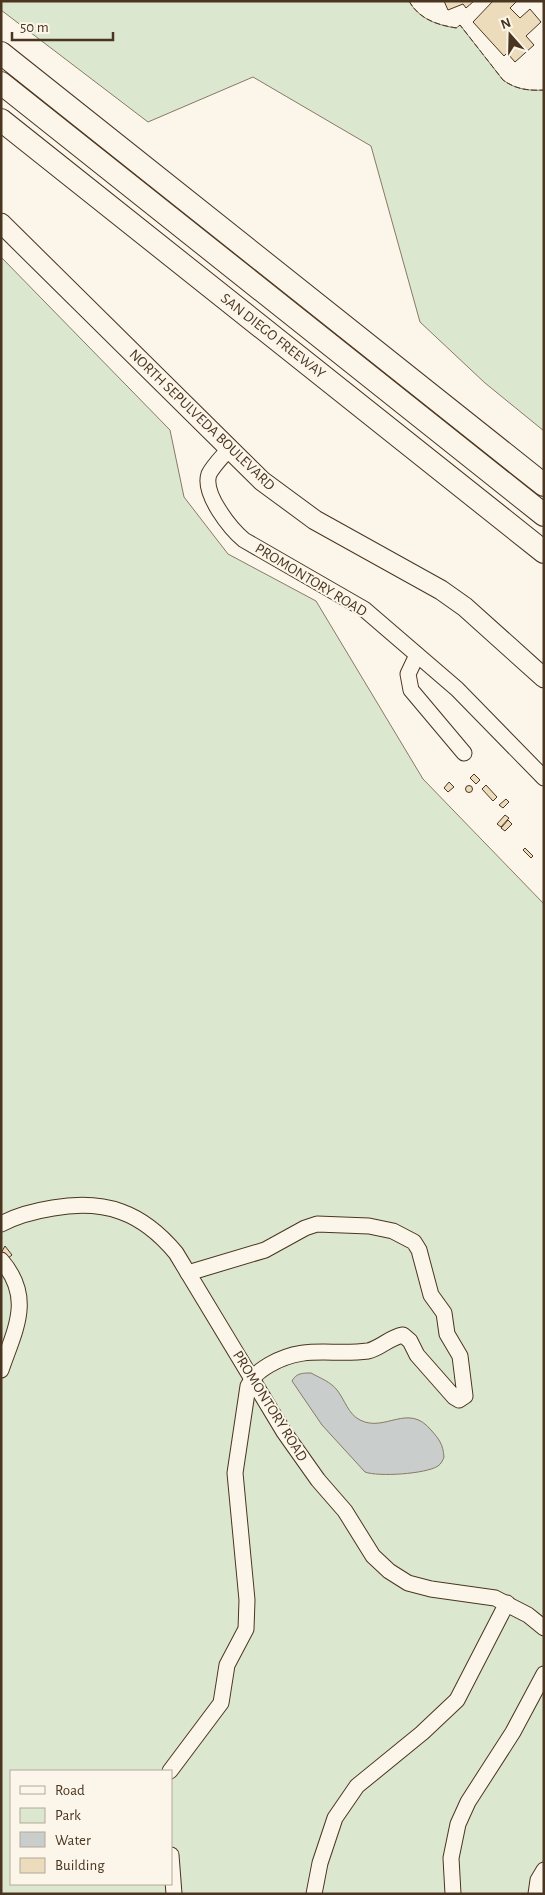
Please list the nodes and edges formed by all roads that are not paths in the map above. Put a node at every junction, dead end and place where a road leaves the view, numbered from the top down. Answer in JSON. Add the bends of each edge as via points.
{"nodes":[{"id":1,"x":1,"y":53,"type":"edge"},
{"id":2,"x":1,"y":83,"type":"edge"},
{"id":3,"x":1,"y":102,"type":"edge"},
{"id":4,"x":1,"y":120,"type":"edge"},
{"id":5,"x":1,"y":223,"type":"edge"},
{"id":6,"x":228,"y":450,"type":"junction"},
{"id":7,"x":544,"y":484,"type":"edge"},
{"id":8,"x":544,"y":515,"type":"edge"},
{"id":9,"x":544,"y":533,"type":"edge"},
{"id":10,"x":544,"y":552,"type":"edge"},
{"id":11,"x":417,"y":655,"type":"junction"},
{"id":12,"x":544,"y":678,"type":"edge"},
{"id":13,"x":464,"y":753,"type":"dead end"},
{"id":14,"x":544,"y":778,"type":"edge"},
{"id":15,"x":1,"y":1224,"type":"edge"},
{"id":16,"x":1,"y":1260,"type":"edge"},
{"id":17,"x":188,"y":1273,"type":"junction"},
{"id":18,"x":1,"y":1370,"type":"edge"},
{"id":19,"x":252,"y":1377,"type":"junction"},
{"id":20,"x":507,"y":1603,"type":"junction"},
{"id":21,"x":544,"y":1628,"type":"edge"},
{"id":22,"x":544,"y":1674,"type":"edge"},
{"id":23,"x":171,"y":1770,"type":"edge"},
{"id":24,"x":172,"y":1868,"type":"edge"},
{"id":25,"x":544,"y":1870,"type":"edge"},
{"id":26,"x":174,"y":1894,"type":"edge"},
{"id":27,"x":314,"y":1894,"type":"edge"},
{"id":28,"x":453,"y":1894,"type":"edge"},
{"id":29,"x":536,"y":1894,"type":"edge"}],
"edges":[{"from":1,"to":7,"type":"highway"},
{"from":2,"to":8,"type":"highway"},
{"from":3,"to":9,"type":"highway"},
{"from":4,"to":10,"type":"highway","name":"SAN DIEGO FREEWAY"},
{"from":5,"to":6,"type":"main road","name":"NORTH SEPULVEDA BOULEVARD"},
{"from":6,"to":11,"type":"street","name":"PROMONTORY ROAD","via":[[211,472],[209,482],[216,504],[232,530],[364,609]]},
{"from":6,"to":12,"type":"main road","name":"NORTH SEPULVEDA BOULEVARD","via":[[262,482],[315,520],[441,590],[465,607]]},
{"from":11,"to":13,"type":"street","via":[[408,674],[411,690]]},
{"from":11,"to":14,"type":"street","name":"PROMONTORY ROAD","via":[[457,689]]},
{"from":15,"to":17,"type":"street","name":"PROMONTORY ROAD","via":[[30,1212],[78,1204],[112,1208],[160,1234]]},
{"from":16,"to":18,"type":"street","via":[[12,1278],[21,1308]]},
{"from":17,"to":19,"type":"street","name":"PROMONTORY ROAD"},
{"from":17,"to":19,"type":"street","via":[[265,1250],[317,1224],[369,1226],[393,1231],[414,1242],[419,1250],[431,1295],[444,1313],[448,1334],[460,1356],[465,1396],[459,1400],[454,1397],[403,1336],[370,1350],[304,1352],[273,1363]]},
{"from":19,"to":20,"type":"street","name":"PROMONTORY ROAD","via":[[306,1464],[345,1511],[373,1556],[389,1571],[408,1583]]},
{"from":19,"to":23,"type":"street","via":[[236,1465],[247,1600],[246,1629],[227,1665],[221,1703]]},
{"from":20,"to":21,"type":"street","name":"PROMONTORY ROAD","via":[[528,1614]]},
{"from":20,"to":27,"type":"street","via":[[457,1700],[422,1734],[357,1786],[335,1818]]},
{"from":22,"to":28,"type":"street","via":[[458,1824],[452,1852]]},
{"from":24,"to":26,"type":"street"},
{"from":25,"to":29,"type":"street","via":[[538,1880]]}]}
